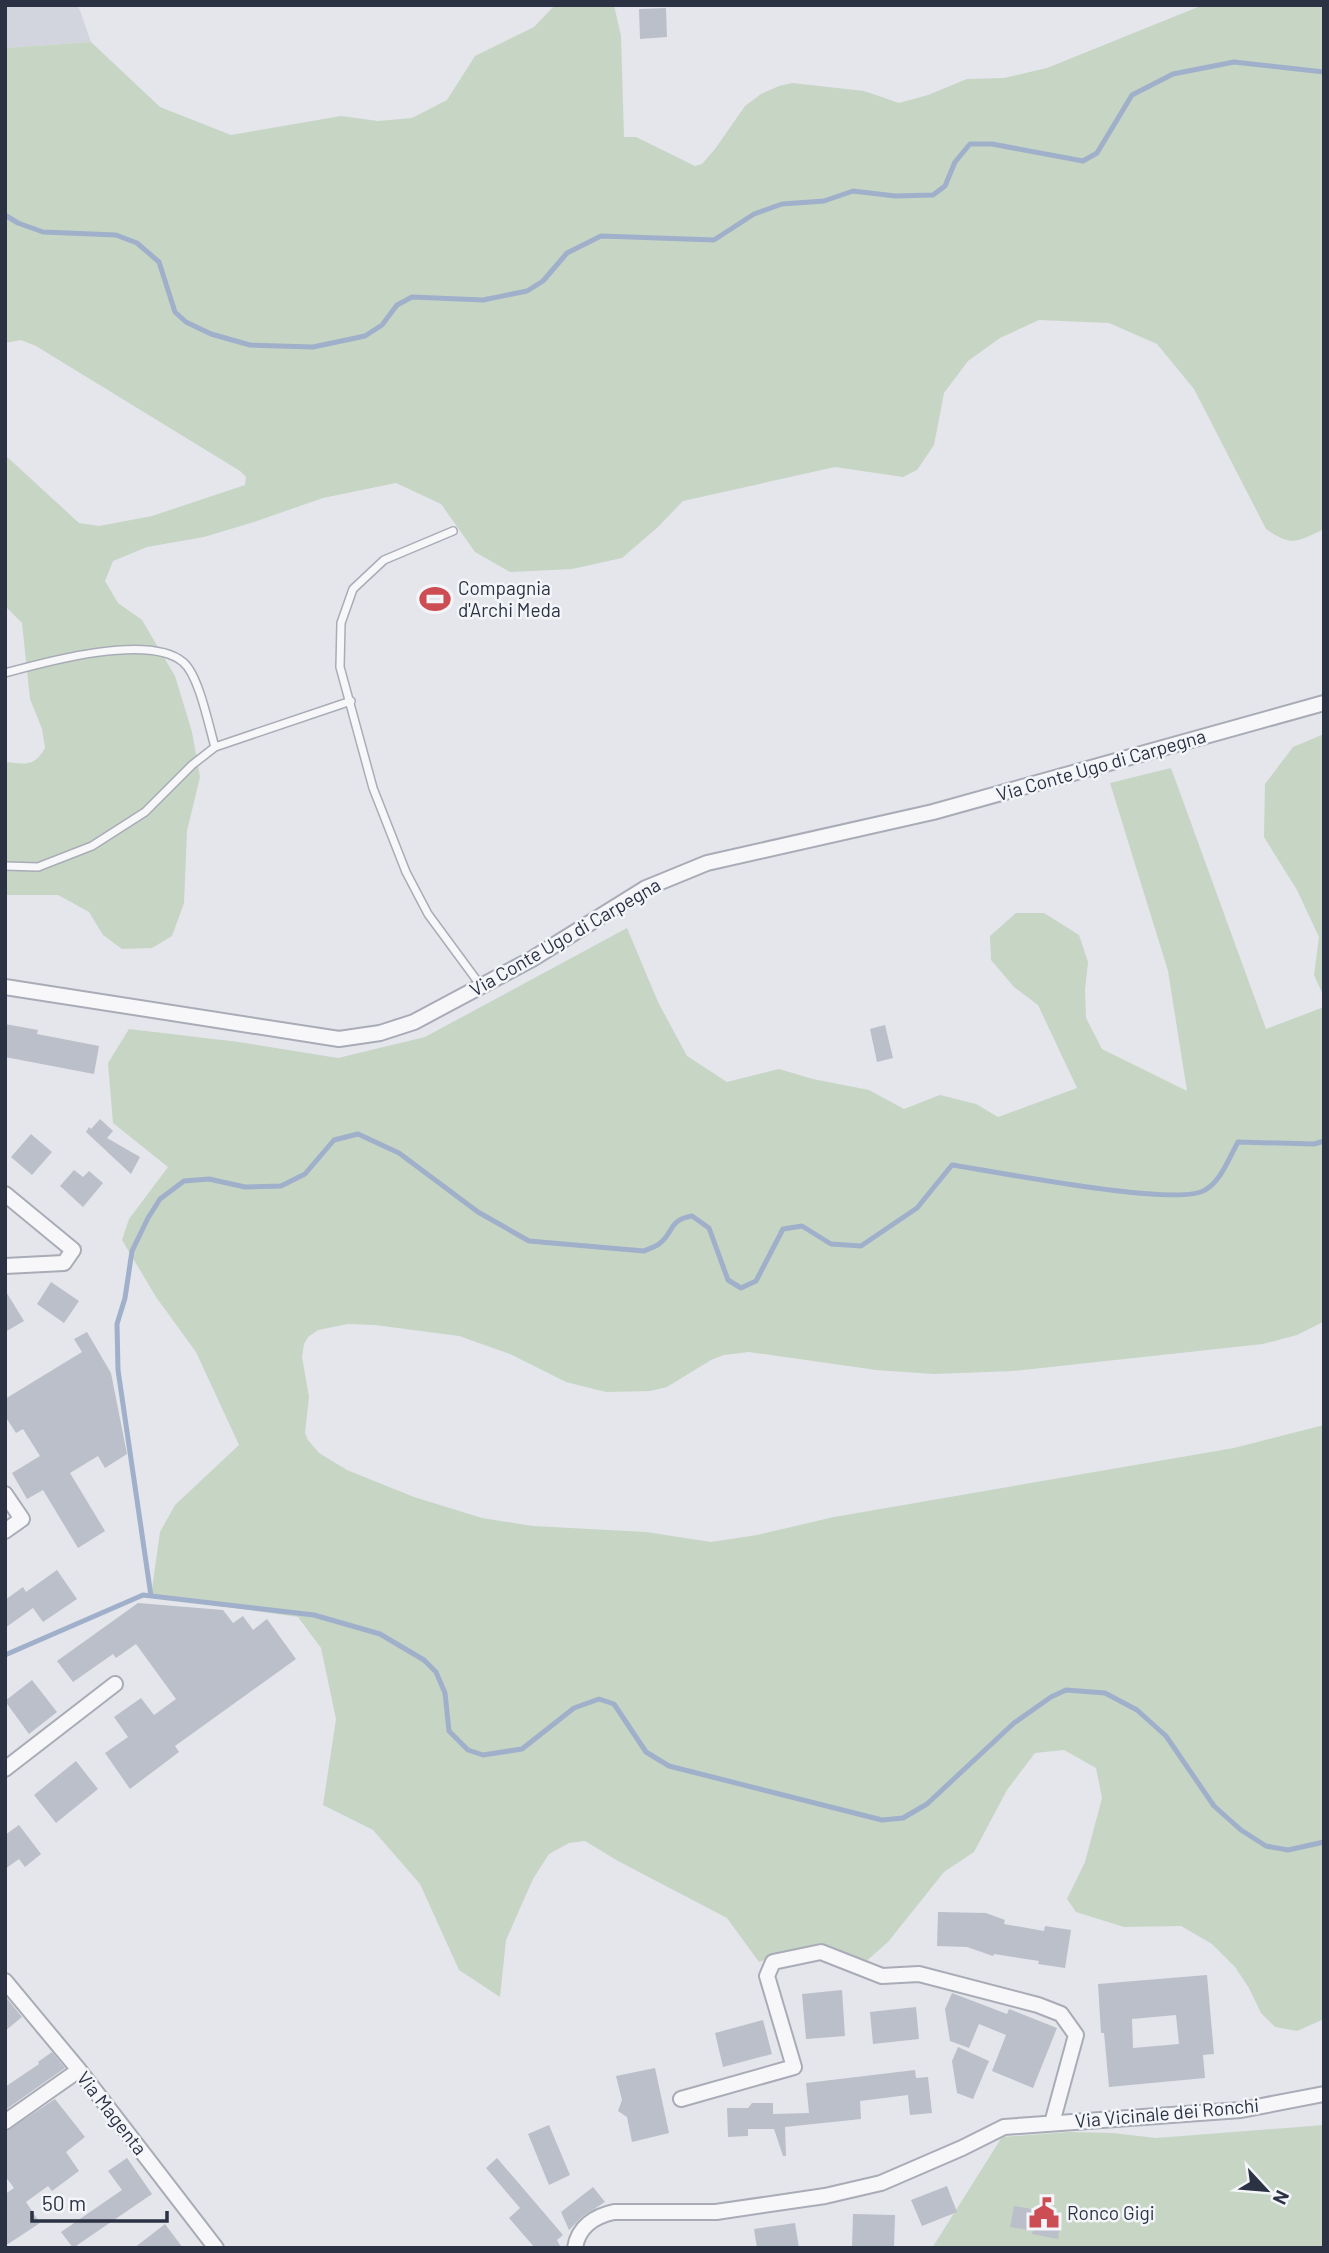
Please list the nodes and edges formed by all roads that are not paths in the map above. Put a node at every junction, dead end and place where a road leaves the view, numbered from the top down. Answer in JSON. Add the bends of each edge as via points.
{"nodes":[{"id":1,"x":453,"y":531,"type":"dead end"},
{"id":2,"x":5,"y":673,"type":"edge"},
{"id":3,"x":351,"y":701,"type":"junction"},
{"id":4,"x":1324,"y":703,"type":"edge"},
{"id":5,"x":215,"y":747,"type":"junction"},
{"id":6,"x":5,"y":866,"type":"edge"},
{"id":7,"x":481,"y":986,"type":"junction"},
{"id":8,"x":5,"y":987,"type":"edge"},
{"id":9,"x":5,"y":1194,"type":"edge"},
{"id":10,"x":5,"y":1266,"type":"edge"},
{"id":11,"x":5,"y":1494,"type":"edge"},
{"id":12,"x":5,"y":1531,"type":"edge"},
{"id":13,"x":115,"y":1684,"type":"dead end"},
{"id":14,"x":5,"y":1769,"type":"edge"},
{"id":15,"x":5,"y":1981,"type":"edge"},
{"id":16,"x":79,"y":2070,"type":"junction"},
{"id":17,"x":1324,"y":2094,"type":"edge"},
{"id":18,"x":681,"y":2099,"type":"dead end"},
{"id":19,"x":5,"y":2122,"type":"edge"},
{"id":20,"x":1052,"y":2123,"type":"junction"},
{"id":21,"x":216,"y":2248,"type":"edge"},
{"id":22,"x":575,"y":2248,"type":"edge"}],
"edges":[{"from":1,"to":3,"type":"lane","via":[[384,560],[353,589],[341,623],[341,667]]},
{"from":2,"to":5,"type":"lane","via":[[56,658],[107,651],[160,651],[184,663],[199,690]]},
{"from":3,"to":5,"type":"lane"},
{"from":3,"to":7,"type":"lane","via":[[373,788],[405,872],[428,914]]},
{"from":4,"to":7,"type":"street","name":"Via Conte Ugo di Carpegna","via":[[933,812],[707,863],[646,887]]},
{"from":5,"to":6,"type":"lane","via":[[145,812],[92,846],[38,867]]},
{"from":7,"to":8,"type":"street","name":"Via Conte Ugo di Carpegna","via":[[414,1022],[340,1039]]},
{"from":9,"to":10,"type":"street","via":[[73,1250],[64,1262]]},
{"from":11,"to":12,"type":"street","via":[[22,1519]]},
{"from":13,"to":14,"type":"street"},
{"from":15,"to":16,"type":"street","name":"Via Magenta"},
{"from":16,"to":19,"type":"street"},
{"from":16,"to":21,"type":"street","name":"Via Magenta"},
{"from":17,"to":20,"type":"street","name":"Via Vicinale dei Ronchi","via":[[1241,2110]]},
{"from":18,"to":20,"type":"street","name":"Via Vicinale dei Ronchi","via":[[794,2067],[766,1976],[773,1962],[821,1952],[882,1976],[919,1974],[1061,2014],[1076,2035]]},
{"from":20,"to":22,"type":"street","name":"Via Vicinale dei Ronchi","via":[[1004,2127],[881,2183],[825,2196],[716,2211],[601,2215],[579,2232]]}]}
